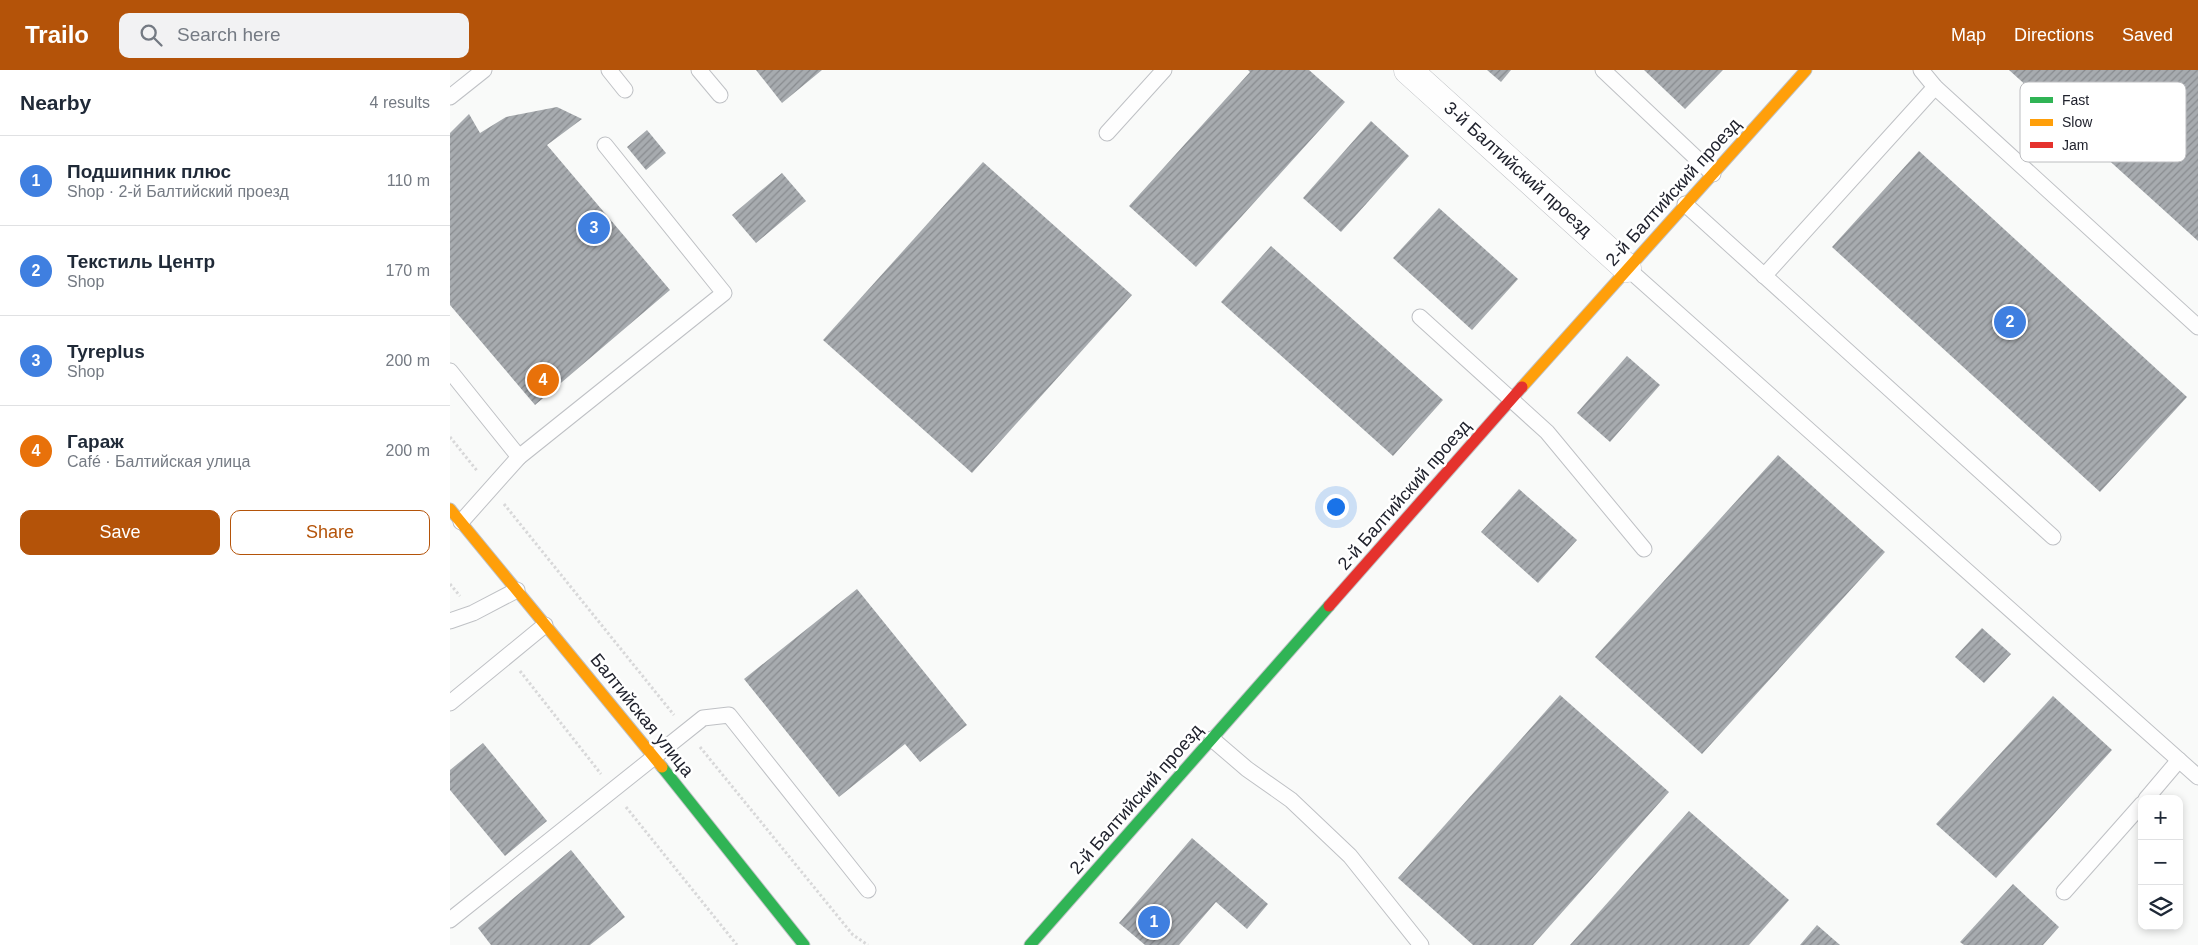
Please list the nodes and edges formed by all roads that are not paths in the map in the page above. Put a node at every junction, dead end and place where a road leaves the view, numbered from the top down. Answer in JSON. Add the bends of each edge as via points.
{"nodes":[{"id":1,"x":484,"y":70,"type":"edge"},
{"id":2,"x":608,"y":70,"type":"edge"},
{"id":3,"x":699,"y":70,"type":"edge"},
{"id":4,"x":1164,"y":70,"type":"edge"},
{"id":5,"x":1408,"y":70,"type":"edge"},
{"id":6,"x":1603,"y":70,"type":"edge"},
{"id":7,"x":1806,"y":70,"type":"edge"},
{"id":8,"x":1921,"y":70,"type":"edge"},
{"id":9,"x":1935,"y":87,"type":"junction"},
{"id":10,"x":625,"y":90,"type":"dead end"},
{"id":11,"x":720,"y":95,"type":"dead end"},
{"id":12,"x":450,"y":97,"type":"edge"},
{"id":13,"x":1107,"y":134,"type":"dead end"},
{"id":14,"x":605,"y":145,"type":"dead end"},
{"id":15,"x":1712,"y":174,"type":"junction"},
{"id":16,"x":1685,"y":204,"type":"junction"},
{"id":17,"x":1627,"y":268,"type":"junction"},
{"id":18,"x":1764,"y":276,"type":"junction"},
{"id":19,"x":1420,"y":317,"type":"dead end"},
{"id":20,"x":2198,"y":327,"type":"edge"},
{"id":21,"x":450,"y":371,"type":"edge"},
{"id":22,"x":1513,"y":399,"type":"junction"},
{"id":23,"x":519,"y":457,"type":"junction"},
{"id":24,"x":450,"y":509,"type":"edge"},
{"id":25,"x":461,"y":522,"type":"junction"},
{"id":26,"x":2053,"y":537,"type":"dead end"},
{"id":27,"x":1644,"y":549,"type":"dead end"},
{"id":28,"x":517,"y":590,"type":"junction"},
{"id":29,"x":450,"y":621,"type":"edge"},
{"id":30,"x":544,"y":625,"type":"junction"},
{"id":31,"x":450,"y":703,"type":"edge"},
{"id":32,"x":1212,"y":739,"type":"junction"},
{"id":33,"x":655,"y":758,"type":"junction"},
{"id":34,"x":2179,"y":760,"type":"junction"},
{"id":35,"x":2198,"y":777,"type":"edge"},
{"id":36,"x":2149,"y":795,"type":"edge"},
{"id":37,"x":2138,"y":809,"type":"edge"},
{"id":38,"x":868,"y":890,"type":"dead end"},
{"id":39,"x":2064,"y":892,"type":"dead end"},
{"id":40,"x":450,"y":920,"type":"edge"},
{"id":41,"x":804,"y":945,"type":"edge"},
{"id":42,"x":1030,"y":945,"type":"edge"},
{"id":43,"x":1420,"y":945,"type":"edge"}],
"edges":[{"from":1,"to":12,"type":"lane"},
{"from":2,"to":10,"type":"lane"},
{"from":3,"to":11,"type":"lane"},
{"from":4,"to":13,"type":"lane"},
{"from":5,"to":17,"type":"street","name":"3-й Балтийский проезд"},
{"from":6,"to":15,"type":"lane"},
{"from":7,"to":15,"type":"street","name":"2-й Балтийский проезд"},
{"from":8,"to":9,"type":"lane"},
{"from":9,"to":18,"type":"lane"},
{"from":9,"to":20,"type":"lane"},
{"from":14,"to":23,"type":"lane","via":[[724,293]]},
{"from":15,"to":16,"type":"street","name":"2-й Балтийский проезд"},
{"from":16,"to":17,"type":"street","name":"2-й Балтийский проезд"},
{"from":16,"to":18,"type":"lane"},
{"from":17,"to":22,"type":"street","name":"2-й Балтийский проезд"},
{"from":17,"to":34,"type":"lane"},
{"from":18,"to":26,"type":"lane"},
{"from":19,"to":22,"type":"lane"},
{"from":21,"to":23,"type":"lane"},
{"from":22,"to":27,"type":"lane","via":[[1548,432]]},
{"from":22,"to":32,"type":"street","name":"2-й Балтийский проезд"},
{"from":23,"to":25,"type":"lane"},
{"from":24,"to":25,"type":"street","name":"Балтийская улица"},
{"from":25,"to":28,"type":"street","name":"Балтийская улица"},
{"from":28,"to":29,"type":"lane"},
{"from":28,"to":30,"type":"street","name":"Балтийская улица"},
{"from":30,"to":31,"type":"lane"},
{"from":30,"to":33,"type":"street","name":"Балтийская улица"},
{"from":32,"to":42,"type":"street","name":"2-й Балтийский проезд"},
{"from":32,"to":43,"type":"lane","via":[[1291,800],[1350,856]]},
{"from":33,"to":38,"type":"lane","via":[[703,718],[729,715]]},
{"from":33,"to":40,"type":"lane"},
{"from":33,"to":41,"type":"street","name":"Балтийская улица"},
{"from":34,"to":35,"type":"lane"},
{"from":34,"to":36,"type":"lane"},
{"from":37,"to":39,"type":"lane"}]}
